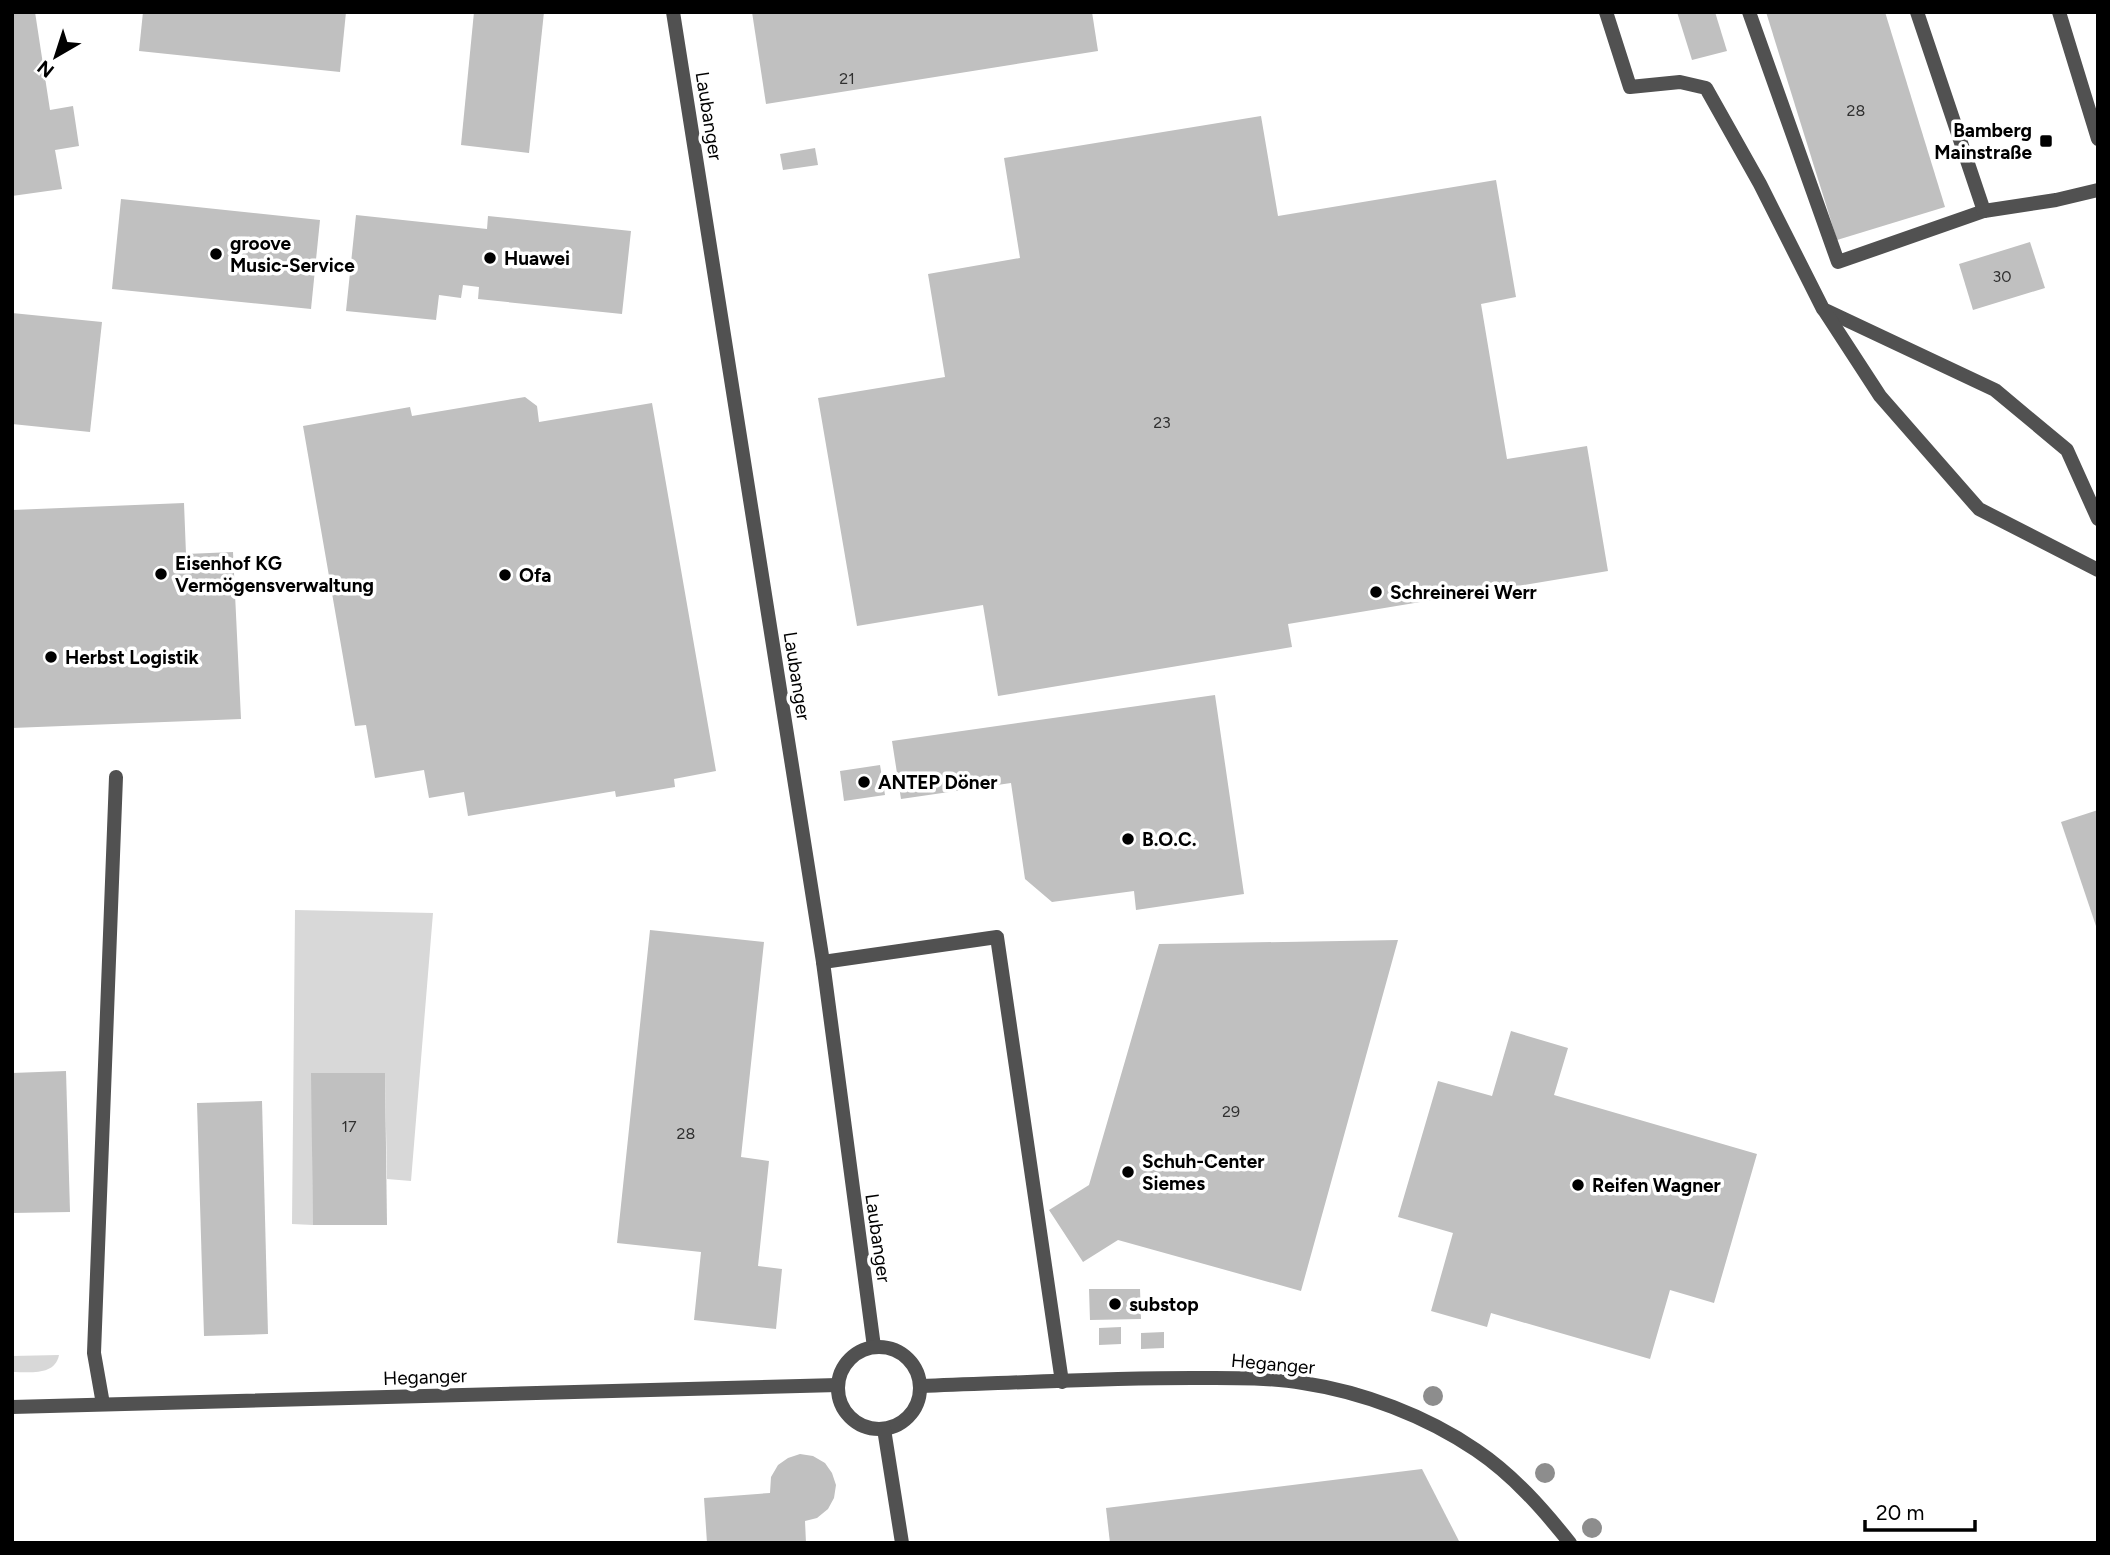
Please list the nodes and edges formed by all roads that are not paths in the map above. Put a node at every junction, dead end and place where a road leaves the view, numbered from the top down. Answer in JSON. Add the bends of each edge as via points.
{"nodes":[{"id":1,"x":674,"y":12,"type":"edge"},
{"id":2,"x":1606,"y":12,"type":"edge"},
{"id":3,"x":1749,"y":12,"type":"edge"},
{"id":4,"x":1917,"y":12,"type":"edge"},
{"id":5,"x":2059,"y":12,"type":"edge"},
{"id":6,"x":2098,"y":139,"type":"edge"},
{"id":7,"x":2098,"y":190,"type":"edge"},
{"id":8,"x":1984,"y":211,"type":"junction"},
{"id":9,"x":1823,"y":309,"type":"junction"},
{"id":10,"x":2098,"y":519,"type":"edge"},
{"id":11,"x":2098,"y":570,"type":"edge"},
{"id":12,"x":116,"y":777,"type":"dead end"},
{"id":13,"x":823,"y":962,"type":"junction"},
{"id":14,"x":874,"y":1347,"type":"junction"},
{"id":15,"x":1062,"y":1382,"type":"junction"},
{"id":16,"x":838,"y":1385,"type":"junction"},
{"id":17,"x":921,"y":1386,"type":"junction"},
{"id":18,"x":103,"y":1404,"type":"junction"},
{"id":19,"x":12,"y":1407,"type":"edge"},
{"id":20,"x":884,"y":1429,"type":"junction"},
{"id":21,"x":902,"y":1543,"type":"edge"},
{"id":22,"x":1570,"y":1543,"type":"edge"}],
"edges":[{"from":1,"to":13,"type":"street","name":"Laubanger"},
{"from":2,"to":9,"type":"street","via":[[1630,87],[1680,82],[1706,88]]},
{"from":3,"to":8,"type":"street","via":[[1838,261]]},
{"from":4,"to":8,"type":"street"},
{"from":5,"to":6,"type":"street"},
{"from":7,"to":8,"type":"street"},
{"from":9,"to":10,"type":"street","via":[[1995,390],[2067,450]]},
{"from":9,"to":11,"type":"street","via":[[1880,396],[1979,509]]},
{"from":12,"to":18,"type":"street","via":[[94,1353]]},
{"from":13,"to":14,"type":"street","name":"Laubanger"},
{"from":13,"to":15,"type":"street","via":[[997,937]]},
{"from":14,"to":16,"type":"street","via":[[847,1363]]},
{"from":14,"to":17,"type":"street","via":[[897,1351],[910,1361]]},
{"from":15,"to":17,"type":"street","name":"Heganger"},
{"from":15,"to":22,"type":"street","name":"Heganger","via":[[1234,1378],[1303,1383],[1356,1395],[1430,1424],[1476,1450],[1536,1500]]},
{"from":16,"to":18,"type":"street","name":"Heganger"},
{"from":16,"to":20,"type":"street","via":[[844,1410],[857,1422]]},
{"from":17,"to":20,"type":"street","via":[[914,1410]]},
{"from":18,"to":19,"type":"street","name":"Heganger"},
{"from":20,"to":21,"type":"street"}]}
